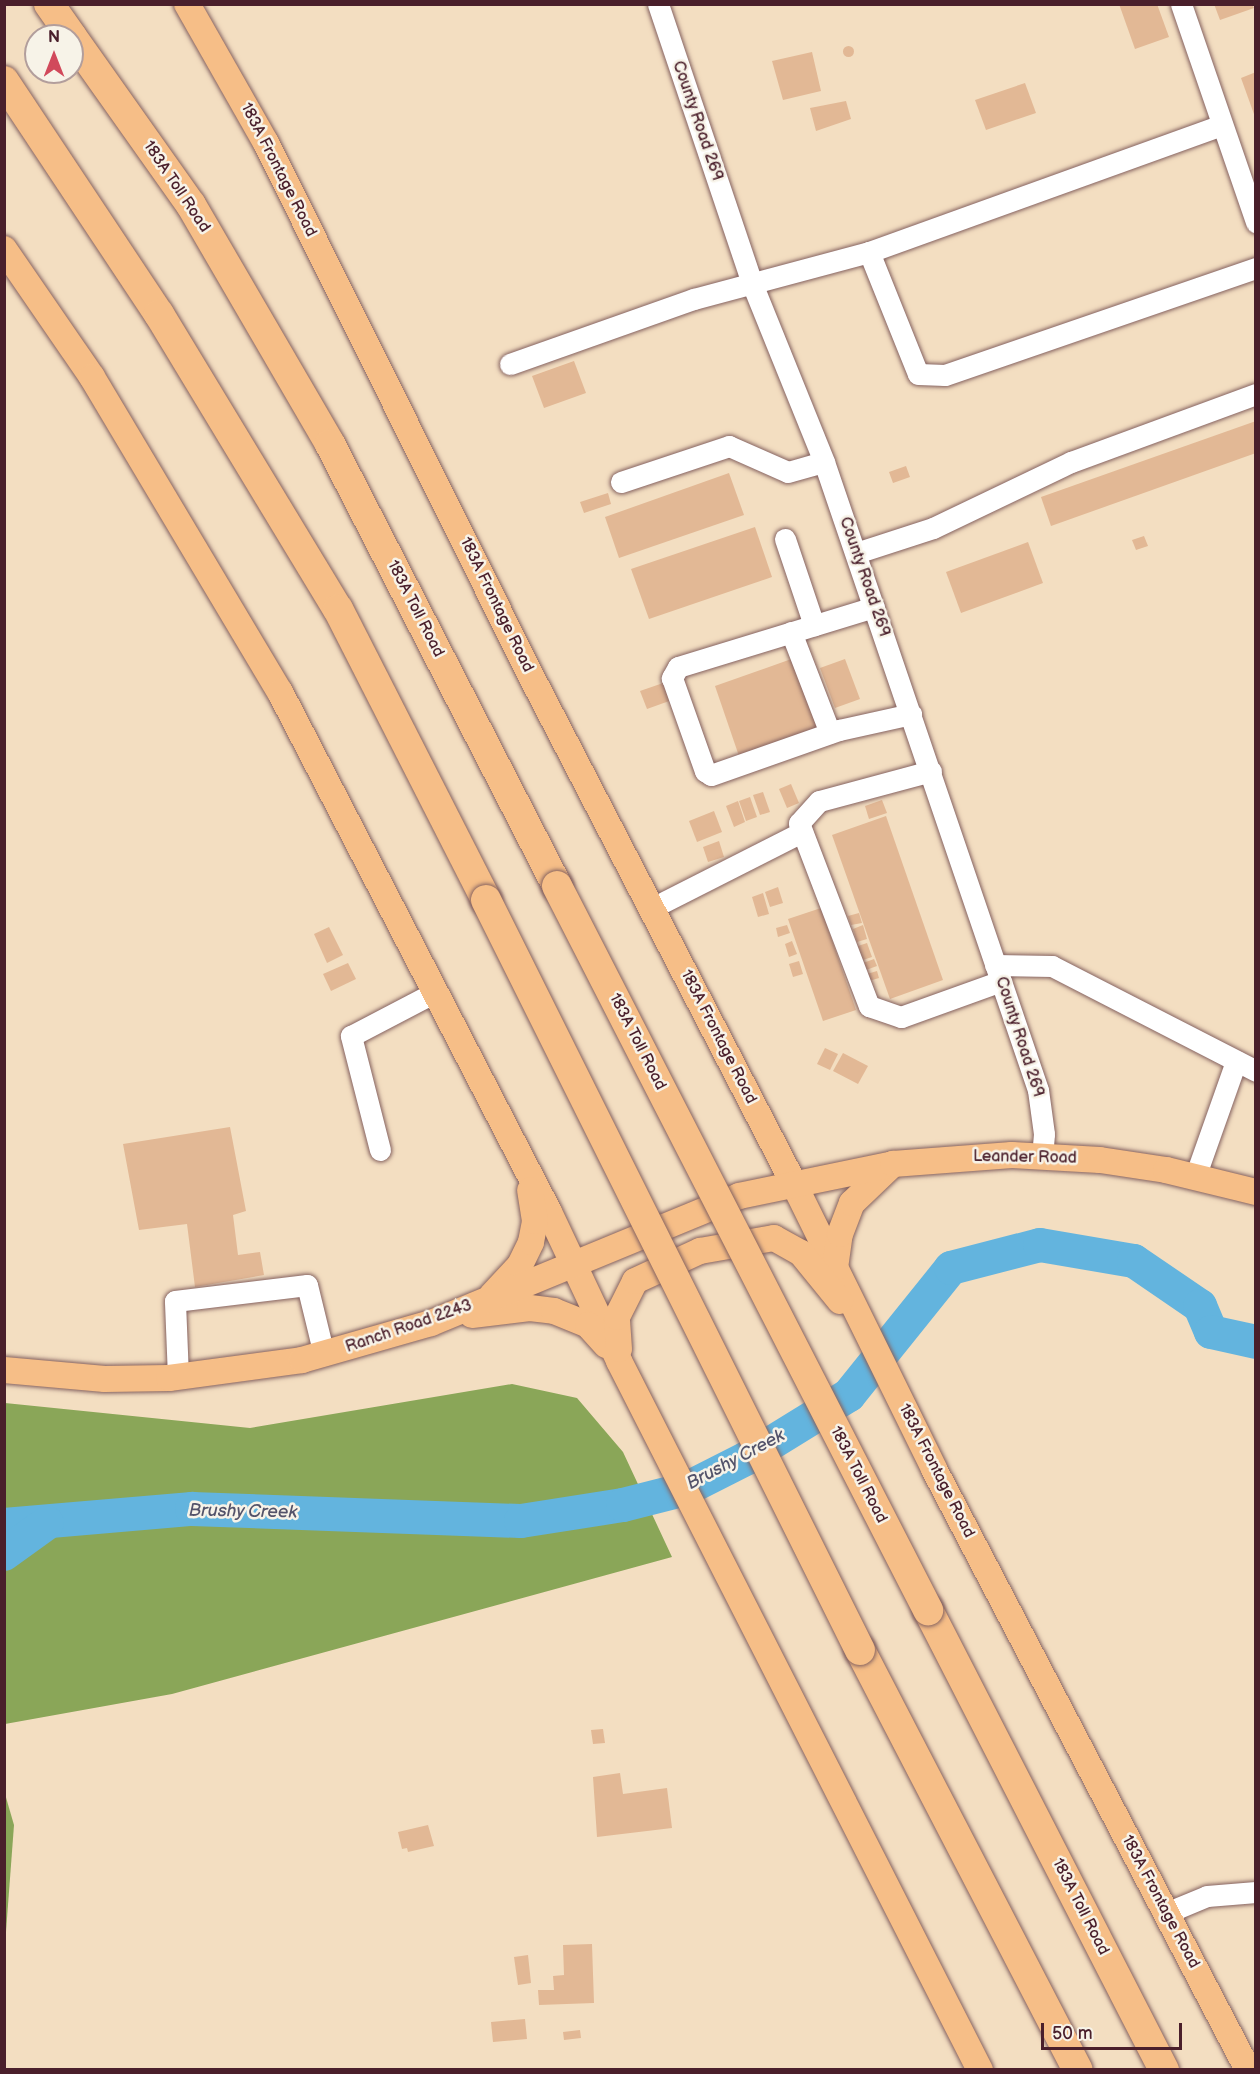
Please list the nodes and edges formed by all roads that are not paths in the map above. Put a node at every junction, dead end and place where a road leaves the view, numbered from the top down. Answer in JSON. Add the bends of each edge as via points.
{"nodes":[{"id":1,"x":49,"y":4,"type":"edge"},
{"id":2,"x":187,"y":4,"type":"edge"},
{"id":3,"x":658,"y":4,"type":"edge"},
{"id":4,"x":1181,"y":4,"type":"edge"},
{"id":5,"x":63,"y":24,"type":"edge"},
{"id":6,"x":84,"y":53,"type":"edge"},
{"id":7,"x":4,"y":81,"type":"edge"},
{"id":8,"x":1222,"y":125,"type":"junction"},
{"id":9,"x":1256,"y":222,"type":"edge"},
{"id":10,"x":4,"y":249,"type":"edge"},
{"id":11,"x":869,"y":252,"type":"junction"},
{"id":12,"x":1256,"y":268,"type":"edge"},
{"id":13,"x":751,"y":281,"type":"junction"},
{"id":14,"x":510,"y":364,"type":"dead end"},
{"id":15,"x":1256,"y":394,"type":"edge"},
{"id":16,"x":824,"y":462,"type":"junction"},
{"id":17,"x":621,"y":482,"type":"dead end"},
{"id":18,"x":785,"y":539,"type":"dead end"},
{"id":19,"x":856,"y":553,"type":"junction"},
{"id":20,"x":874,"y":607,"type":"junction"},
{"id":21,"x":814,"y":625,"type":"junction"},
{"id":22,"x":791,"y":632,"type":"junction"},
{"id":23,"x":911,"y":714,"type":"junction"},
{"id":24,"x":830,"y":733,"type":"junction"},
{"id":25,"x":931,"y":771,"type":"junction"},
{"id":26,"x":802,"y":832,"type":"junction"},
{"id":27,"x":652,"y":908,"type":"junction"},
{"id":28,"x":998,"y":973,"type":"junction"},
{"id":29,"x":435,"y":992,"type":"junction"},
{"id":30,"x":1236,"y":1061,"type":"junction"},
{"id":31,"x":1256,"y":1071,"type":"edge"},
{"id":32,"x":380,"y":1150,"type":"dead end"},
{"id":33,"x":1042,"y":1156,"type":"junction"},
{"id":34,"x":521,"y":1158,"type":"junction"},
{"id":35,"x":893,"y":1164,"type":"junction"},
{"id":36,"x":1195,"y":1177,"type":"junction"},
{"id":37,"x":794,"y":1184,"type":"junction"},
{"id":38,"x":1256,"y":1192,"type":"edge"},
{"id":39,"x":573,"y":1262,"type":"junction"},
{"id":40,"x":833,"y":1276,"type":"junction"},
{"id":41,"x":489,"y":1299,"type":"junction"},
{"id":42,"x":441,"y":1319,"type":"junction"},
{"id":43,"x":324,"y":1355,"type":"junction"},
{"id":44,"x":620,"y":1361,"type":"junction"},
{"id":45,"x":4,"y":1370,"type":"edge"},
{"id":46,"x":178,"y":1377,"type":"junction"},
{"id":47,"x":1256,"y":1892,"type":"edge"},
{"id":48,"x":1166,"y":1913,"type":"junction"},
{"id":49,"x":980,"y":2070,"type":"edge"},
{"id":50,"x":1078,"y":2070,"type":"edge"},
{"id":51,"x":1164,"y":2070,"type":"edge"},
{"id":52,"x":1248,"y":2070,"type":"edge"}],
"edges":[{"from":1,"to":5,"type":"highway","name":"183A Toll Road"},
{"from":2,"to":27,"type":"main road","name":"183A Frontage Road","via":[[266,143],[530,674]]},
{"from":3,"to":13,"type":"street","name":"County Road 269"},
{"from":4,"to":8,"type":"street"},
{"from":6,"to":51,"type":"highway","name":"183A Toll Road","bridge":true,"via":[[191,205],[330,444]]},
{"from":7,"to":50,"type":"highway","bridge":true,"via":[[159,314],[338,609],[860,1650]]},
{"from":8,"to":9,"type":"street"},
{"from":8,"to":11,"type":"street"},
{"from":10,"to":29,"type":"main road","via":[[92,376],[280,692]]},
{"from":11,"to":12,"type":"street","via":[[918,374],[945,375]]},
{"from":11,"to":13,"type":"street"},
{"from":13,"to":14,"type":"street"},
{"from":13,"to":16,"type":"street","name":"County Road 269"},
{"from":15,"to":19,"type":"street","via":[[1071,462],[933,528]]},
{"from":16,"to":17,"type":"street","via":[[788,472],[729,446]]},
{"from":16,"to":19,"type":"street","name":"County Road 269"},
{"from":18,"to":21,"type":"street"},
{"from":19,"to":20,"type":"street","name":"County Road 269"},
{"from":20,"to":21,"type":"street"},
{"from":20,"to":23,"type":"street","name":"County Road 269"},
{"from":21,"to":22,"type":"street"},
{"from":22,"to":24,"type":"street"},
{"from":22,"to":24,"type":"street","via":[[678,667],[672,678],[705,771],[711,775]]},
{"from":23,"to":24,"type":"street"},
{"from":23,"to":25,"type":"street","name":"County Road 269"},
{"from":25,"to":26,"type":"street","via":[[819,801],[799,823]]},
{"from":25,"to":28,"type":"street","name":"County Road 269"},
{"from":26,"to":27,"type":"street"},
{"from":26,"to":28,"type":"street","via":[[869,1006],[901,1017]]},
{"from":27,"to":37,"type":"main road","name":"183A Frontage Road"},
{"from":28,"to":30,"type":"street","via":[[1052,966]]},
{"from":28,"to":33,"type":"street","name":"County Road 269","via":[[1038,1090],[1044,1134]]},
{"from":29,"to":32,"type":"street","via":[[351,1036]]},
{"from":29,"to":34,"type":"main road"},
{"from":30,"to":31,"type":"street"},
{"from":30,"to":36,"type":"street"},
{"from":33,"to":35,"type":"main road","name":"Leander Road","via":[[946,1158]]},
{"from":33,"to":36,"type":"main road","name":"Leander Road","via":[[1111,1162]]},
{"from":34,"to":39,"type":"main road"},
{"from":34,"to":41,"type":"main road","via":[[533,1204],[531,1242],[520,1265]]},
{"from":35,"to":37,"type":"main road","name":"Leander Road"},
{"from":35,"to":40,"type":"main road","via":[[852,1203],[840,1234]]},
{"from":36,"to":38,"type":"main road","name":"Leander Road"},
{"from":37,"to":39,"type":"main road","name":"Ranch Road 2243","via":[[706,1208]]},
{"from":37,"to":40,"type":"main road","name":"183A Frontage Road"},
{"from":39,"to":41,"type":"main road","name":"Ranch Road 2243"},
{"from":39,"to":44,"type":"main road"},
{"from":40,"to":44,"type":"main road","via":[[774,1238],[700,1251],[635,1281],[617,1317]]},
{"from":40,"to":48,"type":"main road","name":"183A Frontage Road","via":[[868,1336]]},
{"from":41,"to":42,"type":"main road","name":"Ranch Road 2243"},
{"from":42,"to":43,"type":"main road","name":"Ranch Road 2243"},
{"from":42,"to":44,"type":"main road","via":[[530,1308],[554,1311],[588,1324]]},
{"from":43,"to":46,"type":"main road","name":"Ranch Road 2243","via":[[236,1372]]},
{"from":43,"to":46,"type":"street","via":[[307,1285],[175,1301]]},
{"from":44,"to":49,"type":"main road"},
{"from":45,"to":46,"type":"main road","name":"Ranch Road 2243","via":[[105,1379]]},
{"from":47,"to":48,"type":"street","via":[[1207,1896]]},
{"from":48,"to":52,"type":"main road","name":"183A Frontage Road"}]}
